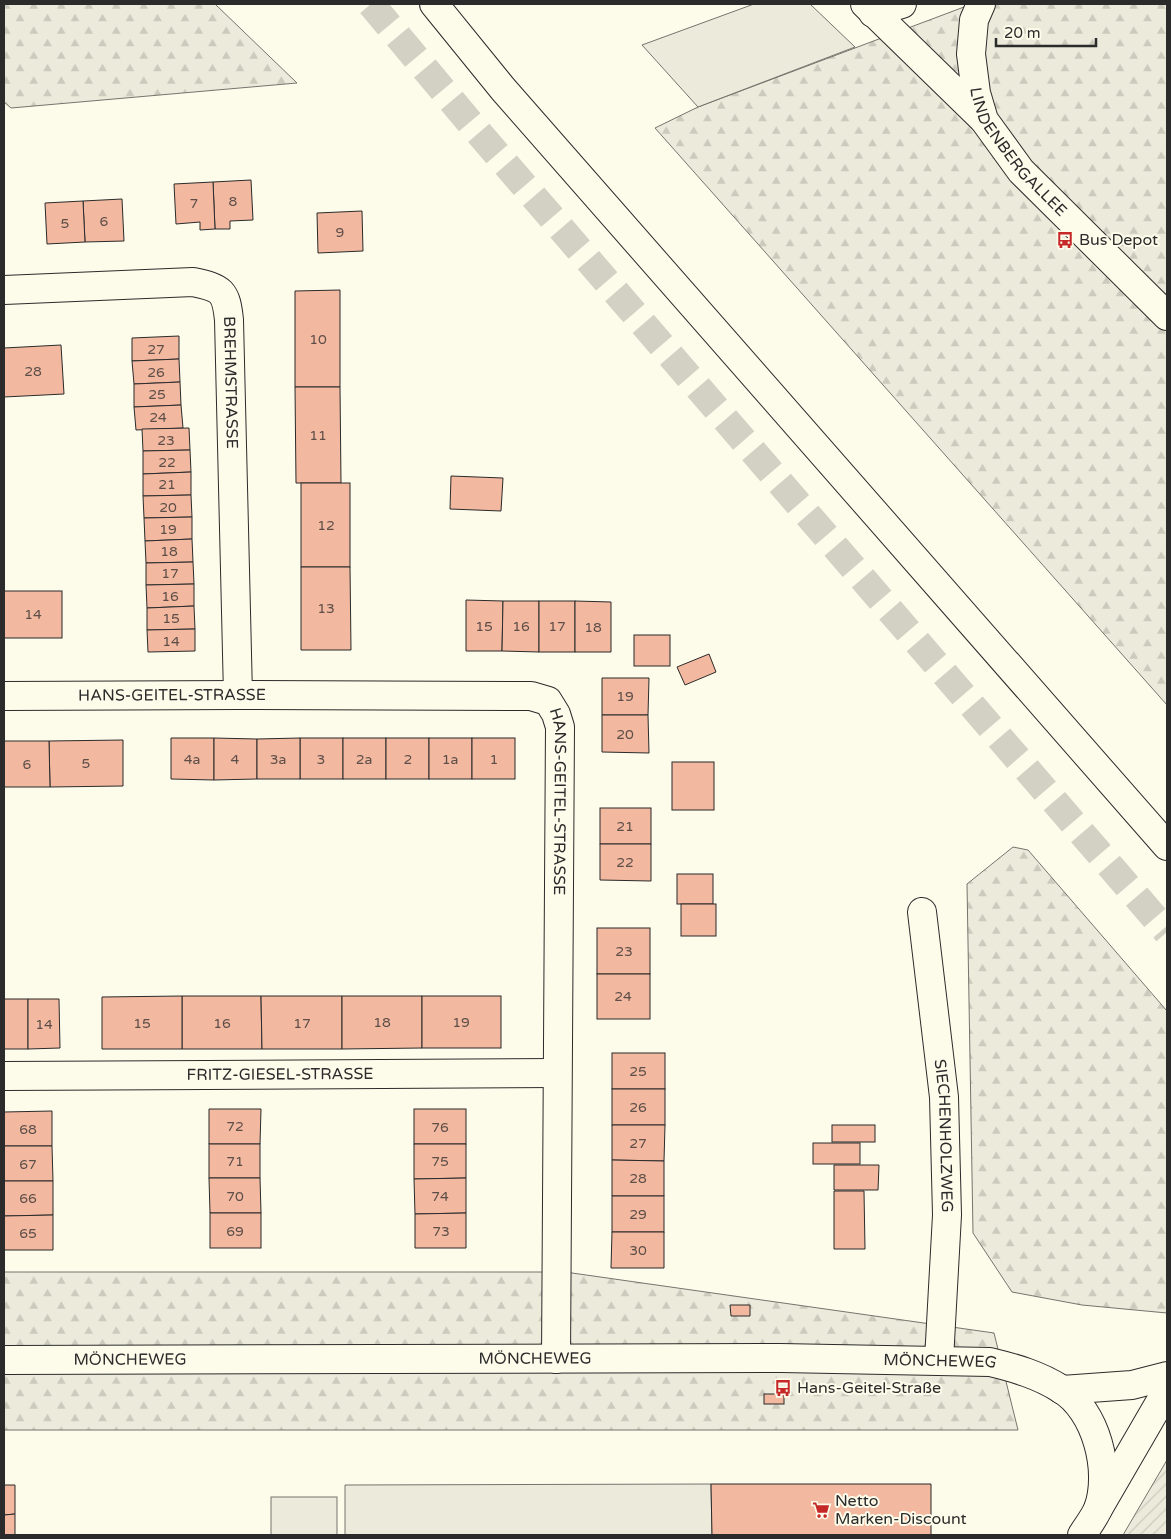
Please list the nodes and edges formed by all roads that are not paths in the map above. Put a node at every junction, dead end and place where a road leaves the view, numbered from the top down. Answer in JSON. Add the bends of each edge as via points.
{"nodes":[{"id":1,"x":434,"y":4,"type":"edge"},
{"id":2,"x":902,"y":4,"type":"edge"},
{"id":3,"x":981,"y":4,"type":"edge"},
{"id":4,"x":869,"y":8,"type":"edge"},
{"id":5,"x":984,"y":120,"type":"junction"},
{"id":6,"x":4,"y":290,"type":"edge"},
{"id":7,"x":1167,"y":316,"type":"edge"},
{"id":8,"x":238,"y":695,"type":"junction"},
{"id":9,"x":4,"y":696,"type":"edge"},
{"id":10,"x":1167,"y":846,"type":"edge"},
{"id":11,"x":922,"y":912,"type":"dead end"},
{"id":12,"x":557,"y":1073,"type":"junction"},
{"id":13,"x":4,"y":1076,"type":"edge"},
{"id":14,"x":556,"y":1359,"type":"junction"},
{"id":15,"x":4,"y":1360,"type":"edge"},
{"id":16,"x":939,"y":1360,"type":"junction"},
{"id":17,"x":1167,"y":1376,"type":"edge"},
{"id":18,"x":1062,"y":1390,"type":"junction"},
{"id":19,"x":1167,"y":1390,"type":"edge"},
{"id":20,"x":1098,"y":1509,"type":"junction"},
{"id":21,"x":1082,"y":1535,"type":"edge"}],
"edges":[{"from":1,"to":10,"type":"main road","via":[[509,97]]},
{"from":2,"to":4,"type":"main road"},
{"from":3,"to":5,"type":"main road","name":"LINDENBERGALLEE","via":[[974,20],[971,54],[976,93]]},
{"from":4,"to":5,"type":"main road"},
{"from":5,"to":7,"type":"main road","name":"LINDENBERGALLEE","via":[[1021,171]]},
{"from":6,"to":8,"type":"main road","name":"BREHMSTRASSE","via":[[194,282],[214,286],[227,301]]},
{"from":8,"to":9,"type":"main road","name":"HANS-GEITEL-STRASSE"},
{"from":8,"to":12,"type":"main road","name":"HANS-GEITEL-STRASSE","via":[[531,696],[548,701],[560,727]]},
{"from":11,"to":16,"type":"main road","name":"SIECHENHOLZWEG","via":[[944,1097],[947,1215]]},
{"from":12,"to":13,"type":"main road","name":"FRITZ-GIESEL-STRASSE"},
{"from":12,"to":14,"type":"main road","name":"HANS-GEITEL-STRASSE"},
{"from":14,"to":15,"type":"main road","name":"MÖNCHEWEG"},
{"from":14,"to":16,"type":"main road","name":"MÖNCHEWEG"},
{"from":16,"to":18,"type":"main road","name":"MÖNCHEWEG","via":[[990,1362],[1016,1368]]},
{"from":17,"to":18,"type":"main road","via":[[1132,1385]]},
{"from":18,"to":20,"type":"main road","via":[[1088,1418],[1099,1445],[1103,1486]]},
{"from":19,"to":20,"type":"main road"},
{"from":20,"to":21,"type":"main road"}]}
